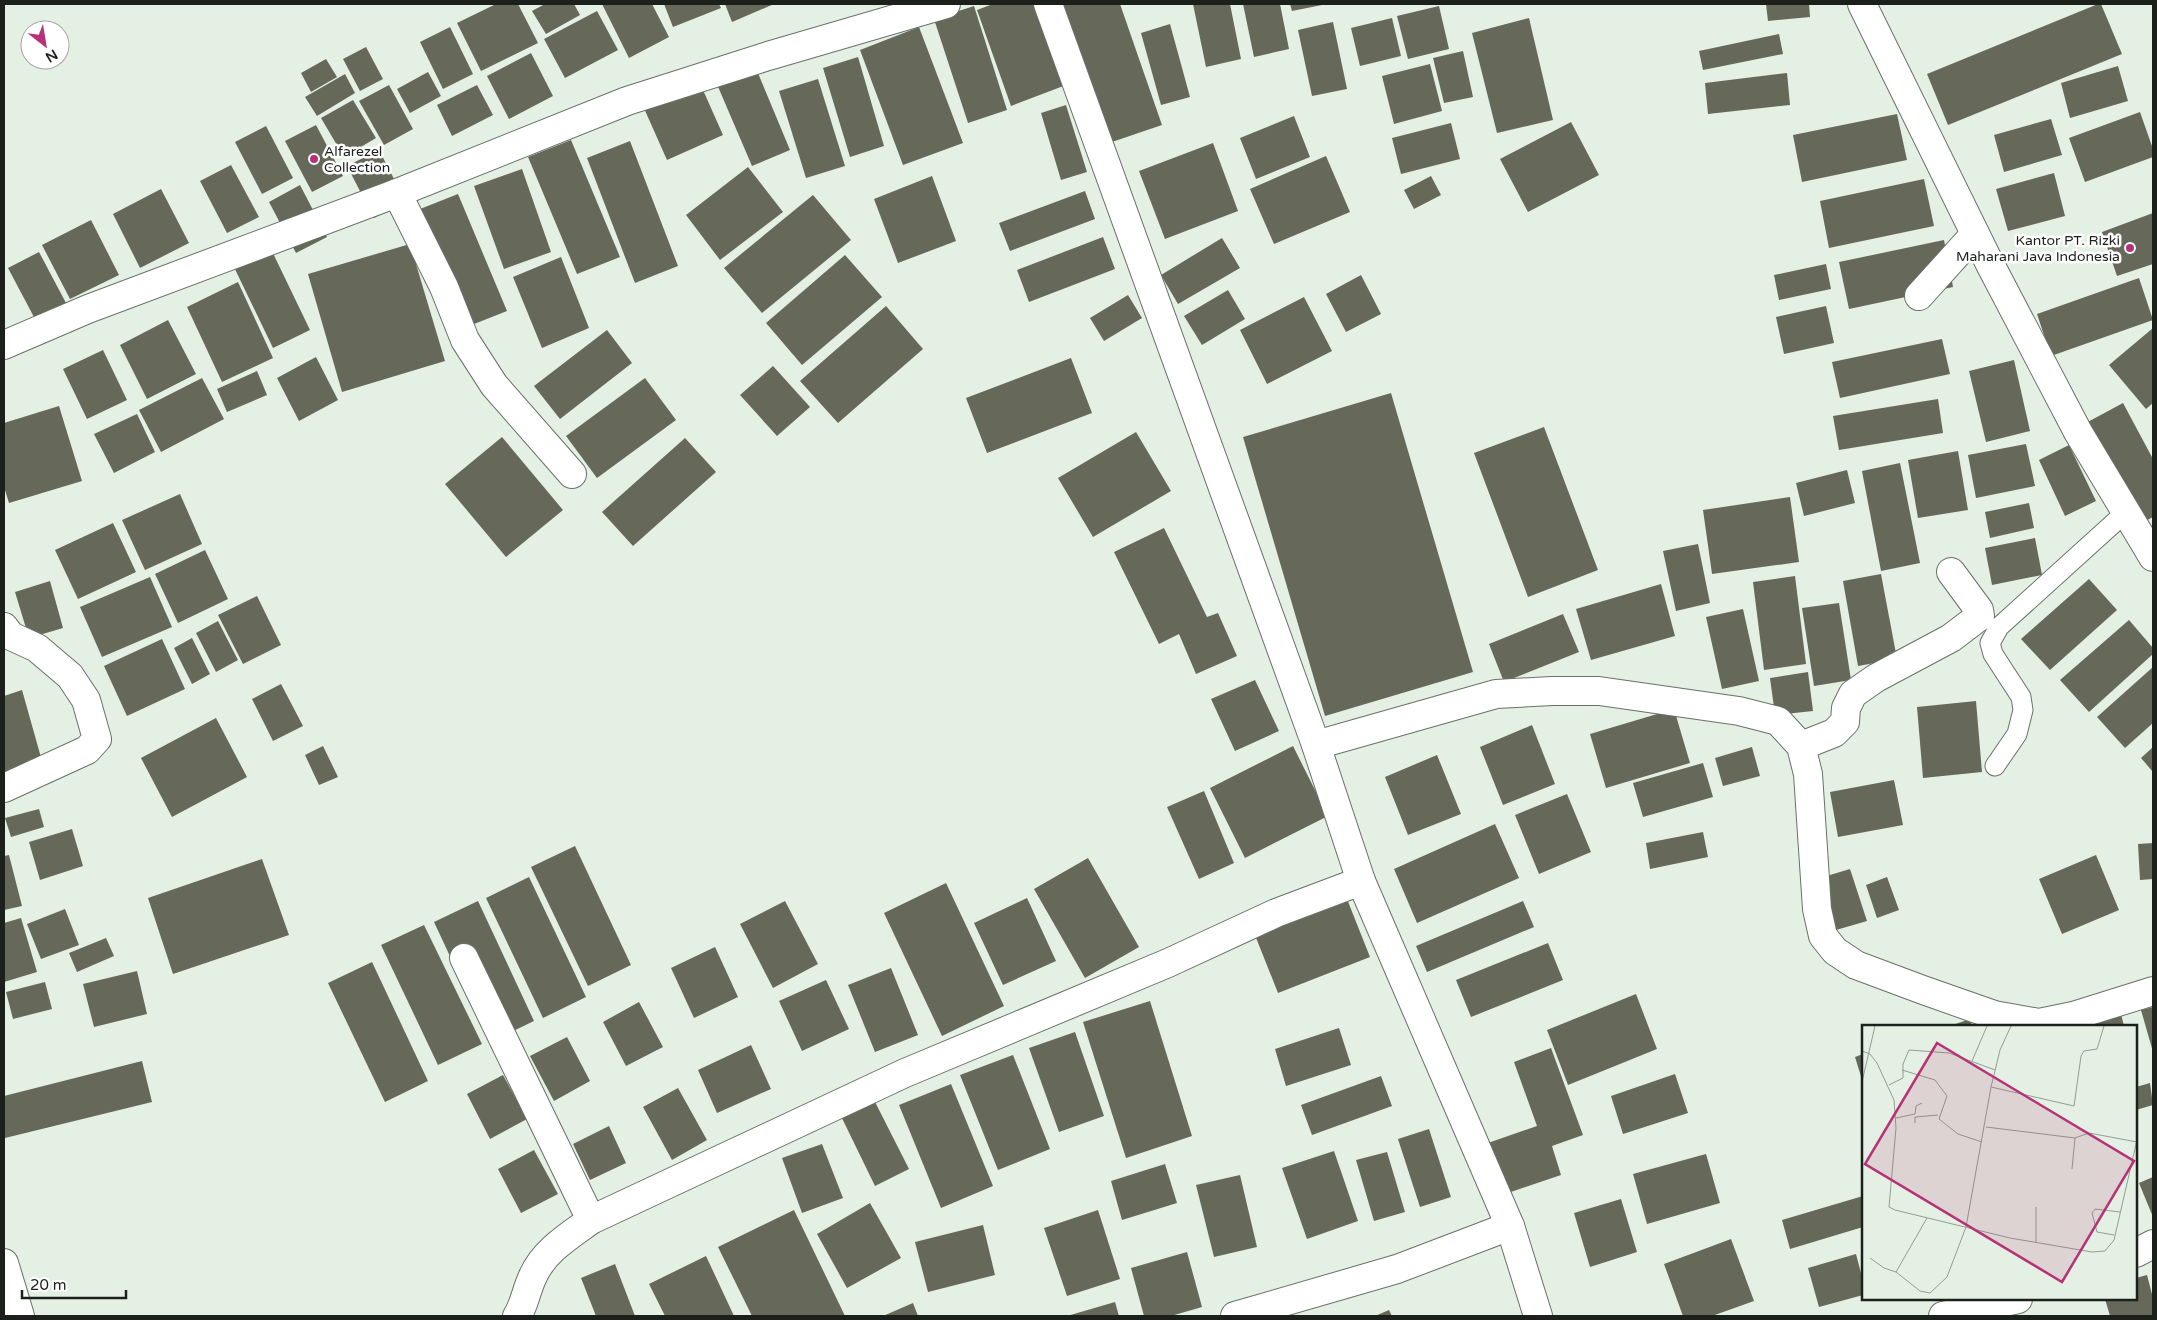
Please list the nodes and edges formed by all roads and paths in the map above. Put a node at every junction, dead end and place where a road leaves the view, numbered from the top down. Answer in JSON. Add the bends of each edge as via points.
{"nodes":[{"id":1,"x":946,"y":4,"type":"edge"},
{"id":2,"x":1048,"y":4,"type":"edge"},
{"id":3,"x":1862,"y":4,"type":"edge"},
{"id":4,"x":397,"y":193,"type":"junction"},
{"id":5,"x":1975,"y":234,"type":"junction"},
{"id":6,"x":1918,"y":296,"type":"dead end"},
{"id":7,"x":4,"y":345,"type":"edge"},
{"id":8,"x":572,"y":474,"type":"dead end"},
{"id":9,"x":2126,"y":512,"type":"junction"},
{"id":10,"x":2153,"y":557,"type":"edge"},
{"id":11,"x":1950,"y":572,"type":"dead end"},
{"id":12,"x":4,"y":627,"type":"edge"},
{"id":13,"x":1316,"y":745,"type":"junction"},
{"id":14,"x":1801,"y":746,"type":"junction"},
{"id":15,"x":1995,"y":766,"type":"dead end"},
{"id":16,"x":4,"y":788,"type":"edge"},
{"id":17,"x":1361,"y":881,"type":"junction"},
{"id":18,"x":464,"y":958,"type":"dead end"},
{"id":19,"x":2153,"y":991,"type":"edge"},
{"id":20,"x":592,"y":1220,"type":"junction"},
{"id":21,"x":1510,"y":1226,"type":"junction"},
{"id":22,"x":2153,"y":1244,"type":"edge"},
{"id":23,"x":2137,"y":1252,"type":"edge"},
{"id":24,"x":4,"y":1262,"type":"edge"},
{"id":25,"x":2014,"y":1300,"type":"edge"},
{"id":26,"x":20,"y":1316,"type":"edge"},
{"id":27,"x":517,"y":1316,"type":"edge"},
{"id":28,"x":1235,"y":1316,"type":"edge"},
{"id":29,"x":1538,"y":1316,"type":"edge"},
{"id":30,"x":1944,"y":1316,"type":"edge"}],
"edges":[{"from":1,"to":4,"type":"street","via":[[627,101]]},
{"from":2,"to":13,"type":"street"},
{"from":3,"to":5,"type":"street"},
{"from":4,"to":7,"type":"street","via":[[88,309]]},
{"from":4,"to":8,"type":"street","via":[[444,287],[464,340],[494,385]]},
{"from":5,"to":6,"type":"street"},
{"from":5,"to":9,"type":"street","via":[[2078,432]]},
{"from":9,"to":10,"type":"street"},
{"from":9,"to":15,"type":"lane","via":[[1999,627],[1990,643],[1993,654],[2021,698],[2023,710],[2018,734]]},
{"from":11,"to":14,"type":"street","via":[[1979,610],[1980,616],[1951,638],[1853,694],[1846,708],[1845,722],[1834,733]]},
{"from":12,"to":16,"type":"street","via":[[11,636],[37,648],[70,676],[86,700],[97,739],[87,750]]},
{"from":13,"to":14,"type":"street","via":[[1496,694],[1552,690],[1599,691],[1739,711],[1778,721]]},
{"from":13,"to":17,"type":"street"},
{"from":14,"to":19,"type":"street","via":[[1808,774],[1817,909],[1823,936],[1835,951],[1856,964],[1923,990],[1994,1015],[2039,1023]]},
{"from":17,"to":20,"type":"street","via":[[1276,913],[1168,963],[905,1073]]},
{"from":17,"to":21,"type":"street"},
{"from":18,"to":20,"type":"street"},
{"from":20,"to":27,"type":"street","via":[[543,1259]]},
{"from":21,"to":28,"type":"street","via":[[1397,1269]]},
{"from":21,"to":29,"type":"street"},
{"from":22,"to":23,"type":"street"},
{"from":24,"to":26,"type":"street"},
{"from":25,"to":30,"type":"street"}]}
